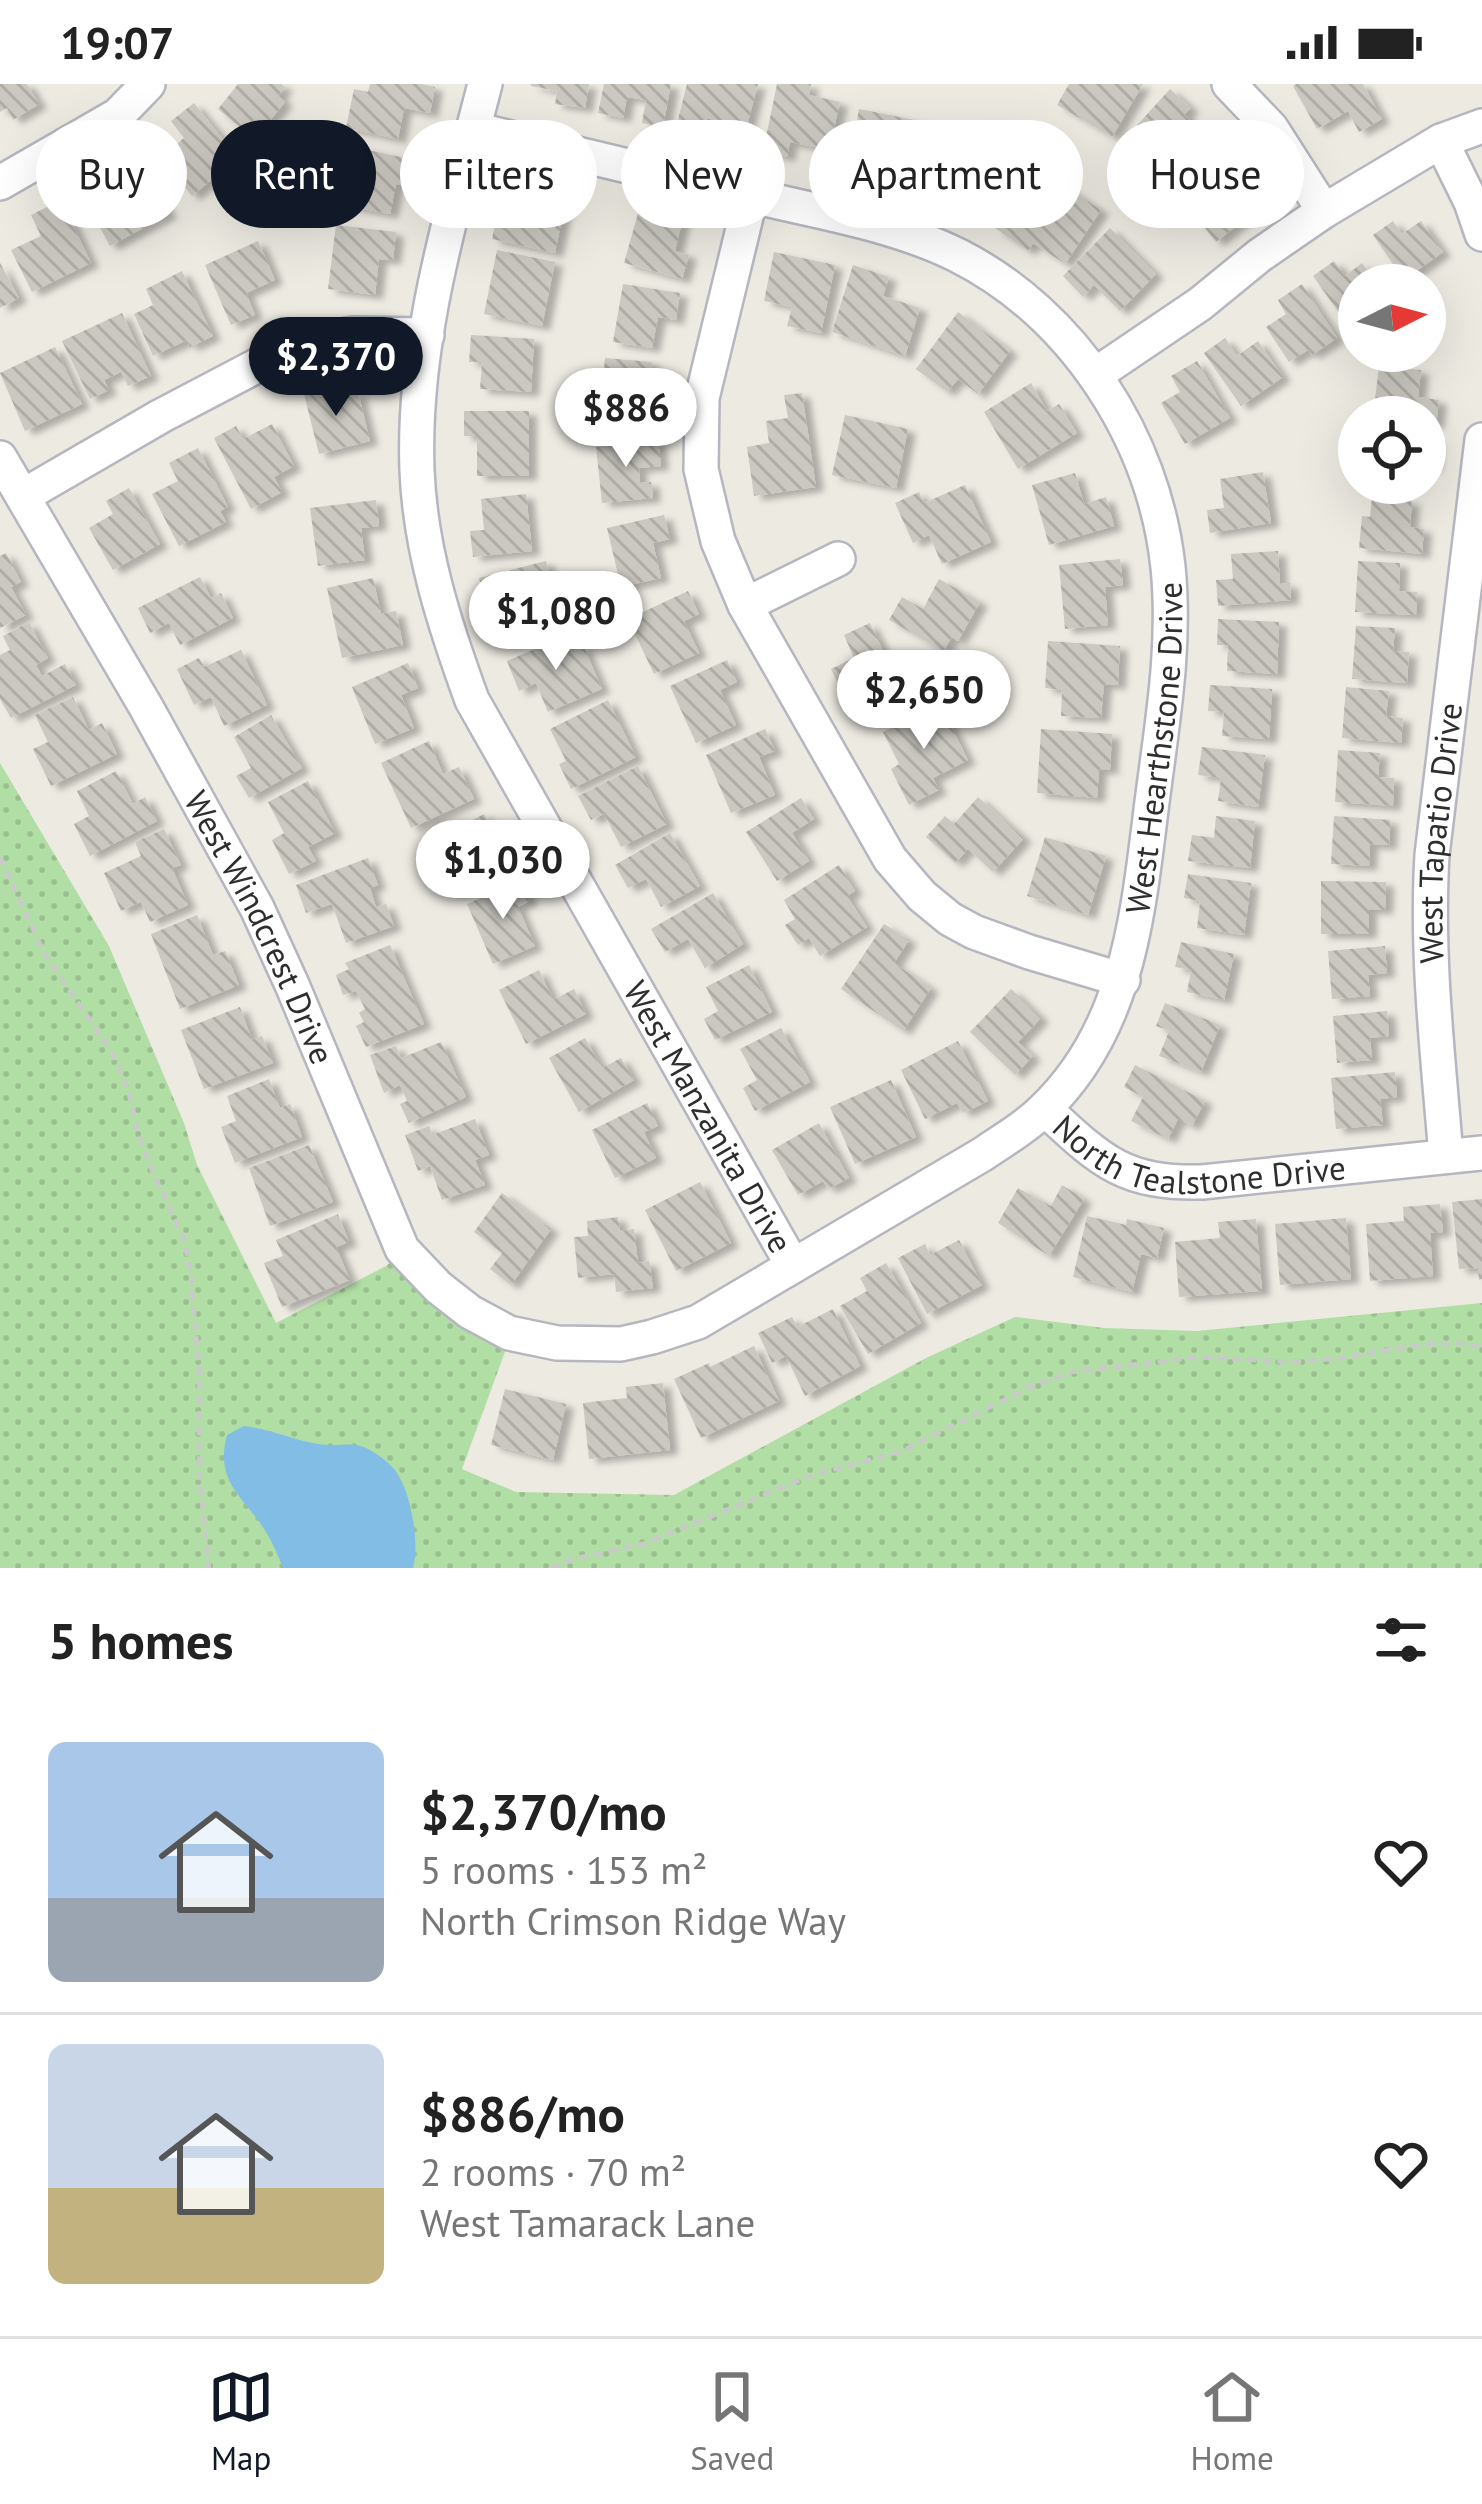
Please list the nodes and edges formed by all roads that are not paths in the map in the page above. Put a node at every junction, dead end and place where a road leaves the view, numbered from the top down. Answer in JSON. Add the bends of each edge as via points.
{"nodes":[{"id":1,"x":148,"y":84,"type":"edge"},
{"id":2,"x":485,"y":84,"type":"edge"},
{"id":3,"x":1229,"y":84,"type":"edge"},
{"id":4,"x":475,"y":120,"type":"edge"},
{"id":5,"x":1482,"y":126,"type":"edge"},
{"id":6,"x":1441,"y":141,"type":"junction"},
{"id":7,"x":0,"y":183,"type":"edge"},
{"id":8,"x":785,"y":204,"type":"edge"},
{"id":9,"x":1324,"y":212,"type":"junction"},
{"id":10,"x":449,"y":228,"type":"edge"},
{"id":11,"x":743,"y":228,"type":"edge"},
{"id":12,"x":1482,"y":234,"type":"edge"},
{"id":13,"x":427,"y":335,"type":"junction"},
{"id":14,"x":1095,"y":375,"type":"junction"},
{"id":15,"x":1482,"y":440,"type":"edge"},
{"id":16,"x":0,"y":458,"type":"edge"},
{"id":17,"x":23,"y":496,"type":"junction"},
{"id":18,"x":838,"y":559,"type":"dead end"},
{"id":19,"x":745,"y":605,"type":"junction"},
{"id":20,"x":1123,"y":980,"type":"junction"},
{"id":21,"x":1045,"y":1109,"type":"junction"},
{"id":22,"x":1482,"y":1153,"type":"edge"},
{"id":23,"x":1446,"y":1156,"type":"junction"},
{"id":24,"x":793,"y":1266,"type":"junction"},
{"id":25,"x":557,"y":1343,"type":"joint"}],
"edges":[{"from":1,"to":7,"type":"street","via":[[118,115]]},
{"from":2,"to":4,"type":"street","name":"West Manzanita Drive"},
{"from":3,"to":9,"type":"street","via":[[1271,128]]},
{"from":5,"to":6,"type":"street"},
{"from":6,"to":9,"type":"street"},
{"from":6,"to":12,"type":"street"},
{"from":8,"to":14,"type":"street","name":"West Hearthstone Drive","via":[[960,256],[1034,307]]},
{"from":9,"to":14,"type":"street"},
{"from":10,"to":13,"type":"street","name":"West Manzanita Drive"},
{"from":11,"to":19,"type":"street","via":[[702,398],[701,470],[718,542]]},
{"from":13,"to":17,"type":"street","via":[[316,340]]},
{"from":13,"to":24,"type":"street","name":"West Manzanita Drive","via":[[417,470],[425,539],[442,620],[472,700]]},
{"from":14,"to":20,"type":"street","name":"West Hearthstone Drive","via":[[1139,454],[1158,512],[1170,611],[1170,662]]},
{"from":15,"to":23,"type":"street","name":"West Tapatio Drive","via":[[1429,905]]},
{"from":16,"to":17,"type":"street","name":"West Windcrest Drive"},
{"from":17,"to":25,"type":"street","name":"West Windcrest Drive","via":[[257,908],[402,1250],[470,1312],[509,1333]]},
{"from":18,"to":19,"type":"street"},
{"from":19,"to":20,"type":"street","via":[[890,859],[922,896],[974,932]]},
{"from":20,"to":21,"type":"street","name":"West Hearthstone Drive","via":[[1103,1031]]},
{"from":21,"to":23,"type":"street","name":"North Tealstone Drive","via":[[1113,1167],[1167,1183]]},
{"from":21,"to":24,"type":"street","name":"North Tealstone Drive"},
{"from":22,"to":23,"type":"street","name":"North Tealstone Drive"},
{"from":24,"to":25,"type":"street","name":"North Tealstone Drive","via":[[698,1322],[621,1344]]}]}
